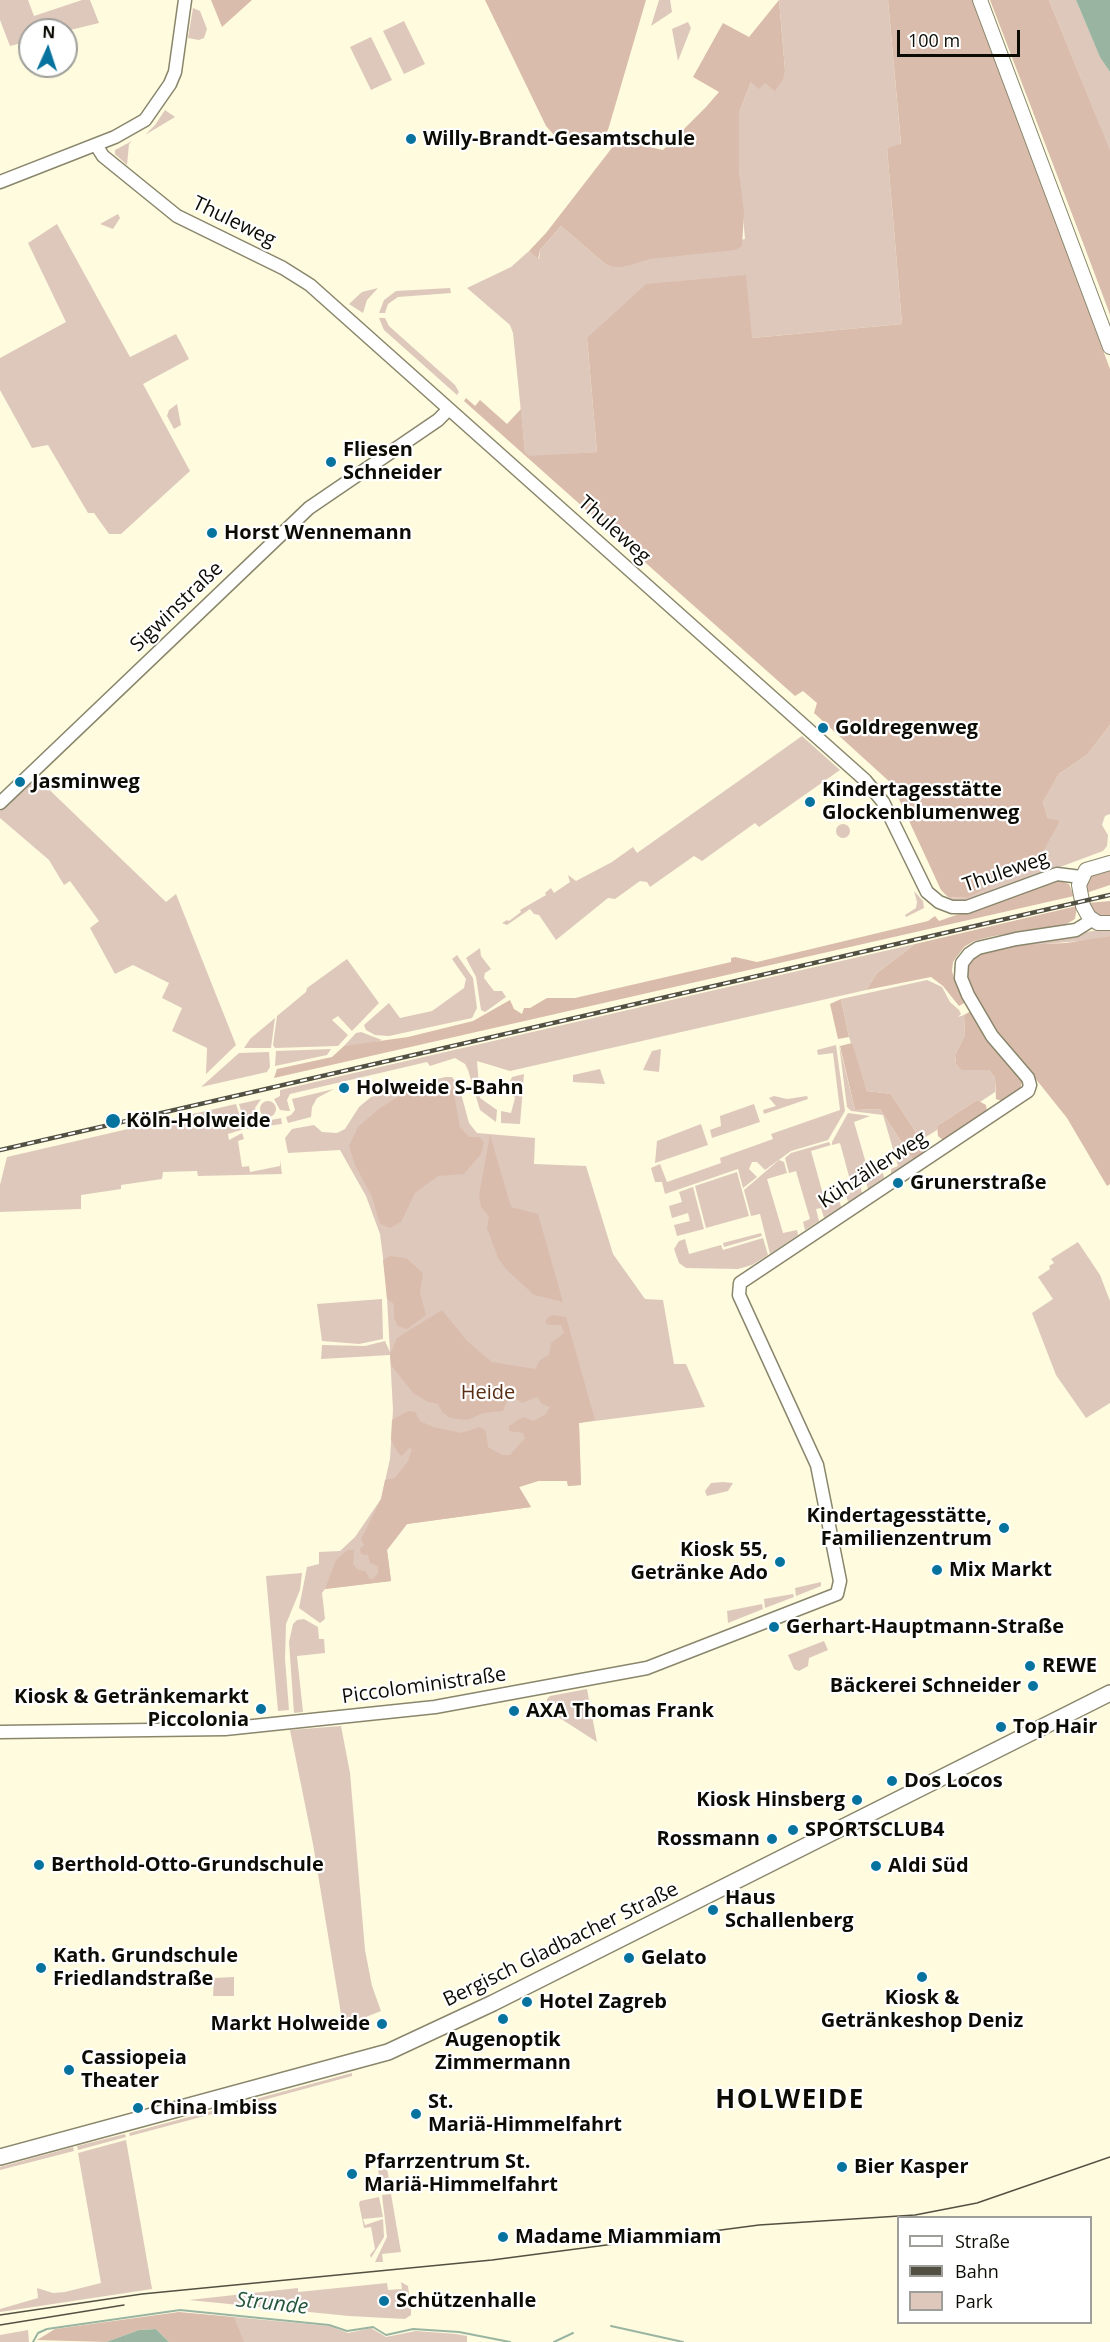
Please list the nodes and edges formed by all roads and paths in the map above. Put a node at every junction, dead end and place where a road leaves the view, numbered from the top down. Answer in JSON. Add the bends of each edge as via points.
{"nodes":[{"id":1,"x":185,"y":0,"type":"edge"},
{"id":2,"x":980,"y":0,"type":"edge"},
{"id":3,"x":96,"y":145,"type":"junction"},
{"id":4,"x":0,"y":182,"type":"edge"},
{"id":5,"x":1110,"y":346,"type":"edge"},
{"id":6,"x":450,"y":409,"type":"junction"},
{"id":7,"x":0,"y":803,"type":"edge"},
{"id":8,"x":1110,"y":863,"type":"edge"},
{"id":9,"x":1081,"y":877,"type":"junction"},
{"id":10,"x":1092,"y":920,"type":"junction"},
{"id":11,"x":1110,"y":923,"type":"edge"},
{"id":12,"x":837,"y":1594,"type":"joint"},
{"id":13,"x":1110,"y":1693,"type":"edge"},
{"id":14,"x":0,"y":1732,"type":"edge"},
{"id":15,"x":0,"y":2157,"type":"edge"}],
"edges":[{"from":1,"to":3,"type":"street","via":[[170,84],[145,120],[134,129]]},
{"from":2,"to":5,"type":"main road"},
{"from":3,"to":4,"type":"street"},
{"from":3,"to":6,"type":"street","name":"Thuleweg","via":[[103,156],[177,216],[304,280]]},
{"from":6,"to":7,"type":"street","name":"Sigwinstraße","via":[[309,508]]},
{"from":6,"to":9,"type":"street","name":"Thuleweg","via":[[865,780],[883,802],[932,897],[946,906],[959,908],[1057,874]]},
{"from":8,"to":9,"type":"main road","via":[[1090,868]]},
{"from":9,"to":10,"type":"main road","via":[[1082,900]]},
{"from":10,"to":11,"type":"main road"},
{"from":10,"to":12,"type":"street","name":"Kühzällerweg","via":[[1076,930],[978,948],[962,963],[961,978],[968,994],[992,1036],[1028,1078],[1028,1091],[740,1283],[739,1295],[817,1465],[840,1581]]},
{"from":12,"to":14,"type":"street","name":"Piccoloministraße","via":[[653,1666],[435,1707],[225,1729]]},
{"from":13,"to":15,"type":"main road","name":"Bergisch Gladbacher Straße","via":[[504,1998],[388,2052]]}]}
